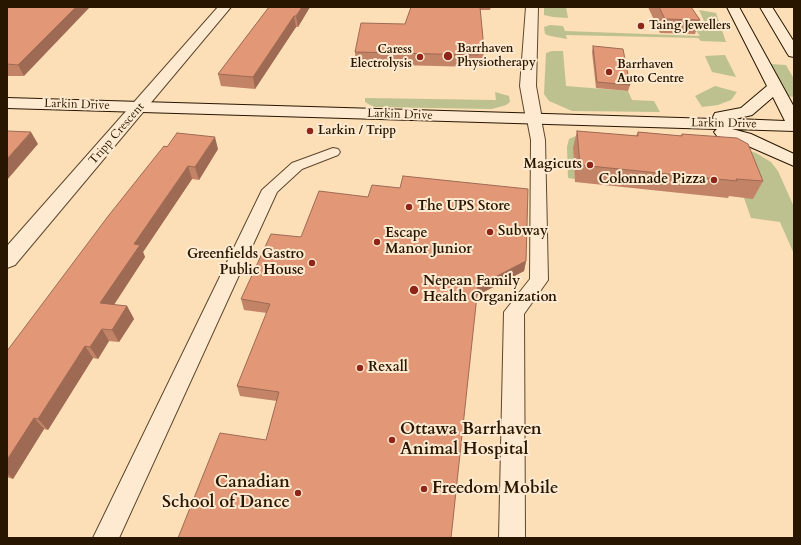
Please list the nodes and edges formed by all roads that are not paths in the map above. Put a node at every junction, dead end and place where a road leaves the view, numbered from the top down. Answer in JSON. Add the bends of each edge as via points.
{"nodes":[{"id":1,"x":225,"y":7,"type":"edge"},
{"id":2,"x":532,"y":7,"type":"edge"},
{"id":3,"x":733,"y":7,"type":"edge"},
{"id":4,"x":766,"y":7,"type":"edge"},
{"id":5,"x":794,"y":53,"type":"edge"},
{"id":6,"x":775,"y":87,"type":"junction"},
{"id":7,"x":7,"y":103,"type":"edge"},
{"id":8,"x":140,"y":108,"type":"junction"},
{"id":9,"x":534,"y":119,"type":"junction"},
{"id":10,"x":794,"y":122,"type":"edge"},
{"id":11,"x":684,"y":123,"type":"junction"},
{"id":12,"x":794,"y":126,"type":"edge"},
{"id":13,"x":333,"y":152,"type":"dead end"},
{"id":14,"x":794,"y":161,"type":"edge"},
{"id":15,"x":7,"y":260,"type":"edge"},
{"id":16,"x":106,"y":538,"type":"edge"},
{"id":17,"x":512,"y":538,"type":"edge"}],
"edges":[{"from":1,"to":8,"type":"street","name":"Tripp Crescent"},
{"from":2,"to":9,"type":"street","via":[[528,86]]},
{"from":3,"to":6,"type":"street"},
{"from":4,"to":5,"type":"street"},
{"from":6,"to":10,"type":"street"},
{"from":6,"to":11,"type":"street","via":[[746,112]]},
{"from":7,"to":8,"type":"street","name":"Larkin Drive"},
{"from":8,"to":9,"type":"street","name":"Larkin Drive"},
{"from":8,"to":15,"type":"street","name":"Tripp Crescent"},
{"from":9,"to":11,"type":"street","name":"Larkin Drive"},
{"from":9,"to":17,"type":"lane","via":[[538,140],[539,280],[514,312]]},
{"from":11,"to":12,"type":"street","name":"Larkin Drive"},
{"from":11,"to":14,"type":"street","via":[[745,138]]},
{"from":13,"to":16,"type":"lane","via":[[297,166],[270,190]]}]}
